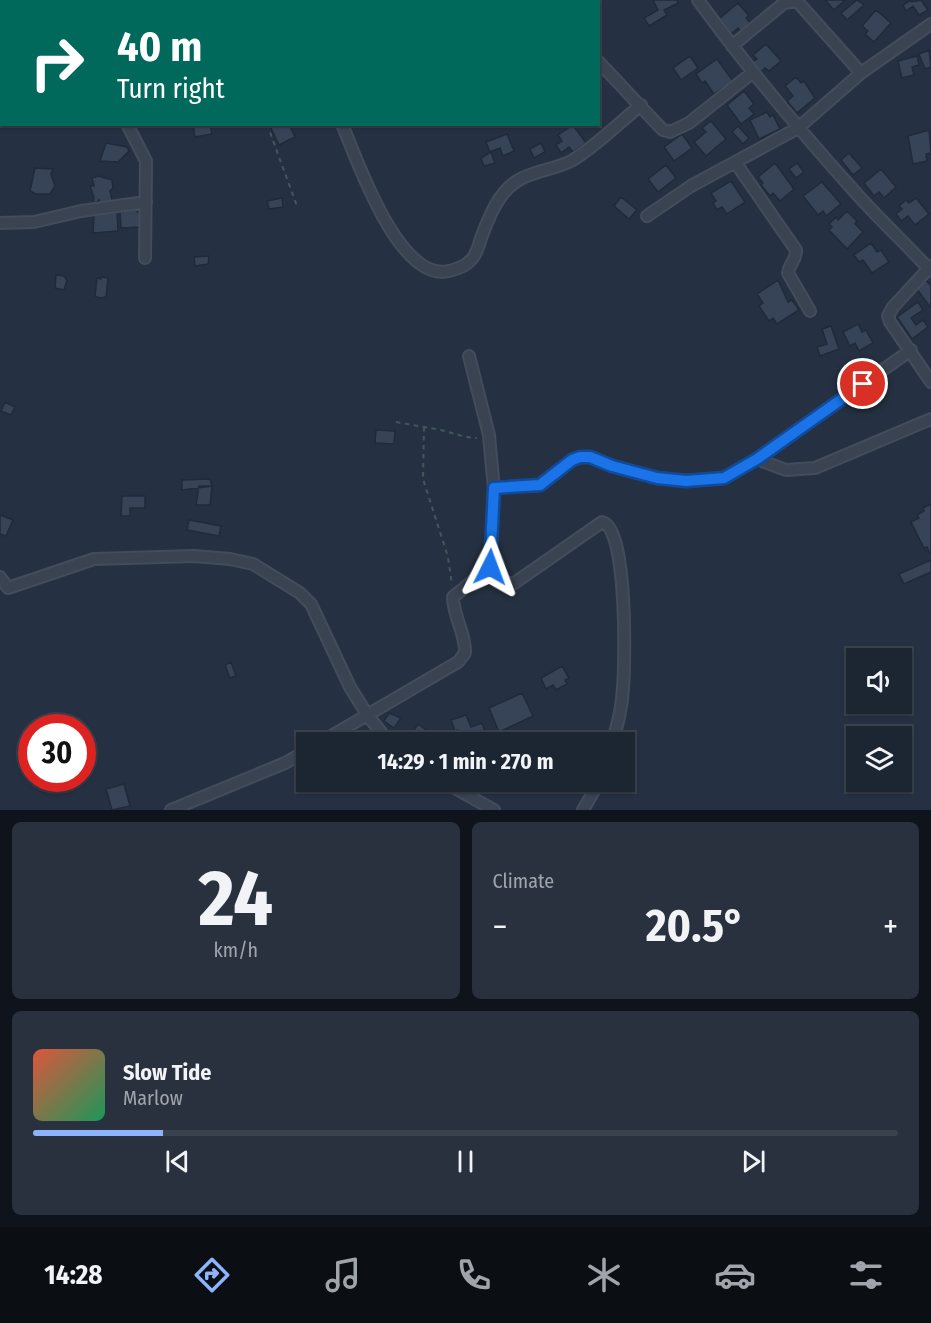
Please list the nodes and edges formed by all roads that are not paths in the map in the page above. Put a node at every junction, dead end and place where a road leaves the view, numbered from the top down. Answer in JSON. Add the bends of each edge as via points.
{"nodes":[{"id":1,"x":698,"y":0,"type":"edge"},
{"id":2,"x":931,"y":24,"type":"edge"},
{"id":3,"x":732,"y":46,"type":"junction"},
{"id":4,"x":600,"y":63,"type":"edge"},
{"id":5,"x":752,"y":73,"type":"junction"},
{"id":6,"x":861,"y":74,"type":"junction"},
{"id":7,"x":640,"y":105,"type":"junction"},
{"id":8,"x":128,"y":126,"type":"edge"},
{"id":9,"x":343,"y":126,"type":"edge"},
{"id":10,"x":798,"y":128,"type":"junction"},
{"id":11,"x":735,"y":162,"type":"junction"},
{"id":12,"x":146,"y":202,"type":"junction"},
{"id":13,"x":647,"y":216,"type":"dead end"},
{"id":14,"x":0,"y":223,"type":"edge"},
{"id":15,"x":146,"y":258,"type":"dead end"},
{"id":16,"x":930,"y":268,"type":"edge"},
{"id":17,"x":810,"y":311,"type":"dead end"},
{"id":18,"x":911,"y":350,"type":"junction"},
{"id":19,"x":469,"y":356,"type":"dead end"},
{"id":20,"x":931,"y":382,"type":"edge"},
{"id":21,"x":931,"y":419,"type":"edge"},
{"id":22,"x":757,"y":459,"type":"junction"},
{"id":23,"x":494,"y":488,"type":"junction"},
{"id":24,"x":490,"y":567,"type":"junction"},
{"id":25,"x":0,"y":577,"type":"edge"},
{"id":26,"x":368,"y":716,"type":"junction"},
{"id":27,"x":339,"y":732,"type":"edge"},
{"id":28,"x":381,"y":732,"type":"edge"},
{"id":29,"x":614,"y":732,"type":"edge"},
{"id":30,"x":296,"y":757,"type":"edge"},
{"id":31,"x":462,"y":792,"type":"edge"},
{"id":32,"x":593,"y":792,"type":"edge"},
{"id":33,"x":171,"y":810,"type":"edge"},
{"id":34,"x":494,"y":810,"type":"edge"},
{"id":35,"x":583,"y":810,"type":"edge"}],
"edges":[{"from":1,"to":3,"type":"street"},
{"from":2,"to":6,"type":"street"},
{"from":3,"to":5,"type":"street"},
{"from":3,"to":6,"type":"street","via":[[784,3],[796,1]]},
{"from":4,"to":7,"type":"street"},
{"from":5,"to":7,"type":"street","via":[[689,123],[670,132],[663,130]]},
{"from":5,"to":10,"type":"street"},
{"from":6,"to":10,"type":"street"},
{"from":7,"to":9,"type":"street","via":[[573,159],[517,181],[501,196],[474,256],[458,269],[441,273],[422,264],[396,241],[377,209]]},
{"from":8,"to":12,"type":"street","via":[[147,161]]},
{"from":10,"to":11,"type":"street"},
{"from":10,"to":16,"type":"street","via":[[856,194]]},
{"from":11,"to":13,"type":"street"},
{"from":11,"to":17,"type":"street","via":[[796,250],[788,273]]},
{"from":12,"to":14,"type":"street","via":[[34,222]]},
{"from":12,"to":15,"type":"street"},
{"from":16,"to":18,"type":"street","via":[[888,316]]},
{"from":18,"to":20,"type":"street"},
{"from":18,"to":22,"type":"street"},
{"from":19,"to":23,"type":"street","via":[[489,435]]},
{"from":21,"to":22,"type":"street","via":[[816,468],[786,470]]},
{"from":22,"to":23,"type":"street","via":[[724,478],[686,481],[657,478],[580,457],[540,485]]},
{"from":23,"to":24,"type":"street"},
{"from":24,"to":26,"type":"street","via":[[453,597],[465,647],[462,658]]},
{"from":24,"to":29,"type":"street","via":[[503,582],[513,584],[602,522],[610,527],[626,622],[623,688]]},
{"from":25,"to":26,"type":"street","via":[[8,588],[94,559],[124,556],[194,556],[253,564],[311,604]]},
{"from":26,"to":27,"type":"street"},
{"from":26,"to":28,"type":"street"},
{"from":30,"to":33,"type":"street"},
{"from":31,"to":34,"type":"street"},
{"from":32,"to":35,"type":"street"}]}
